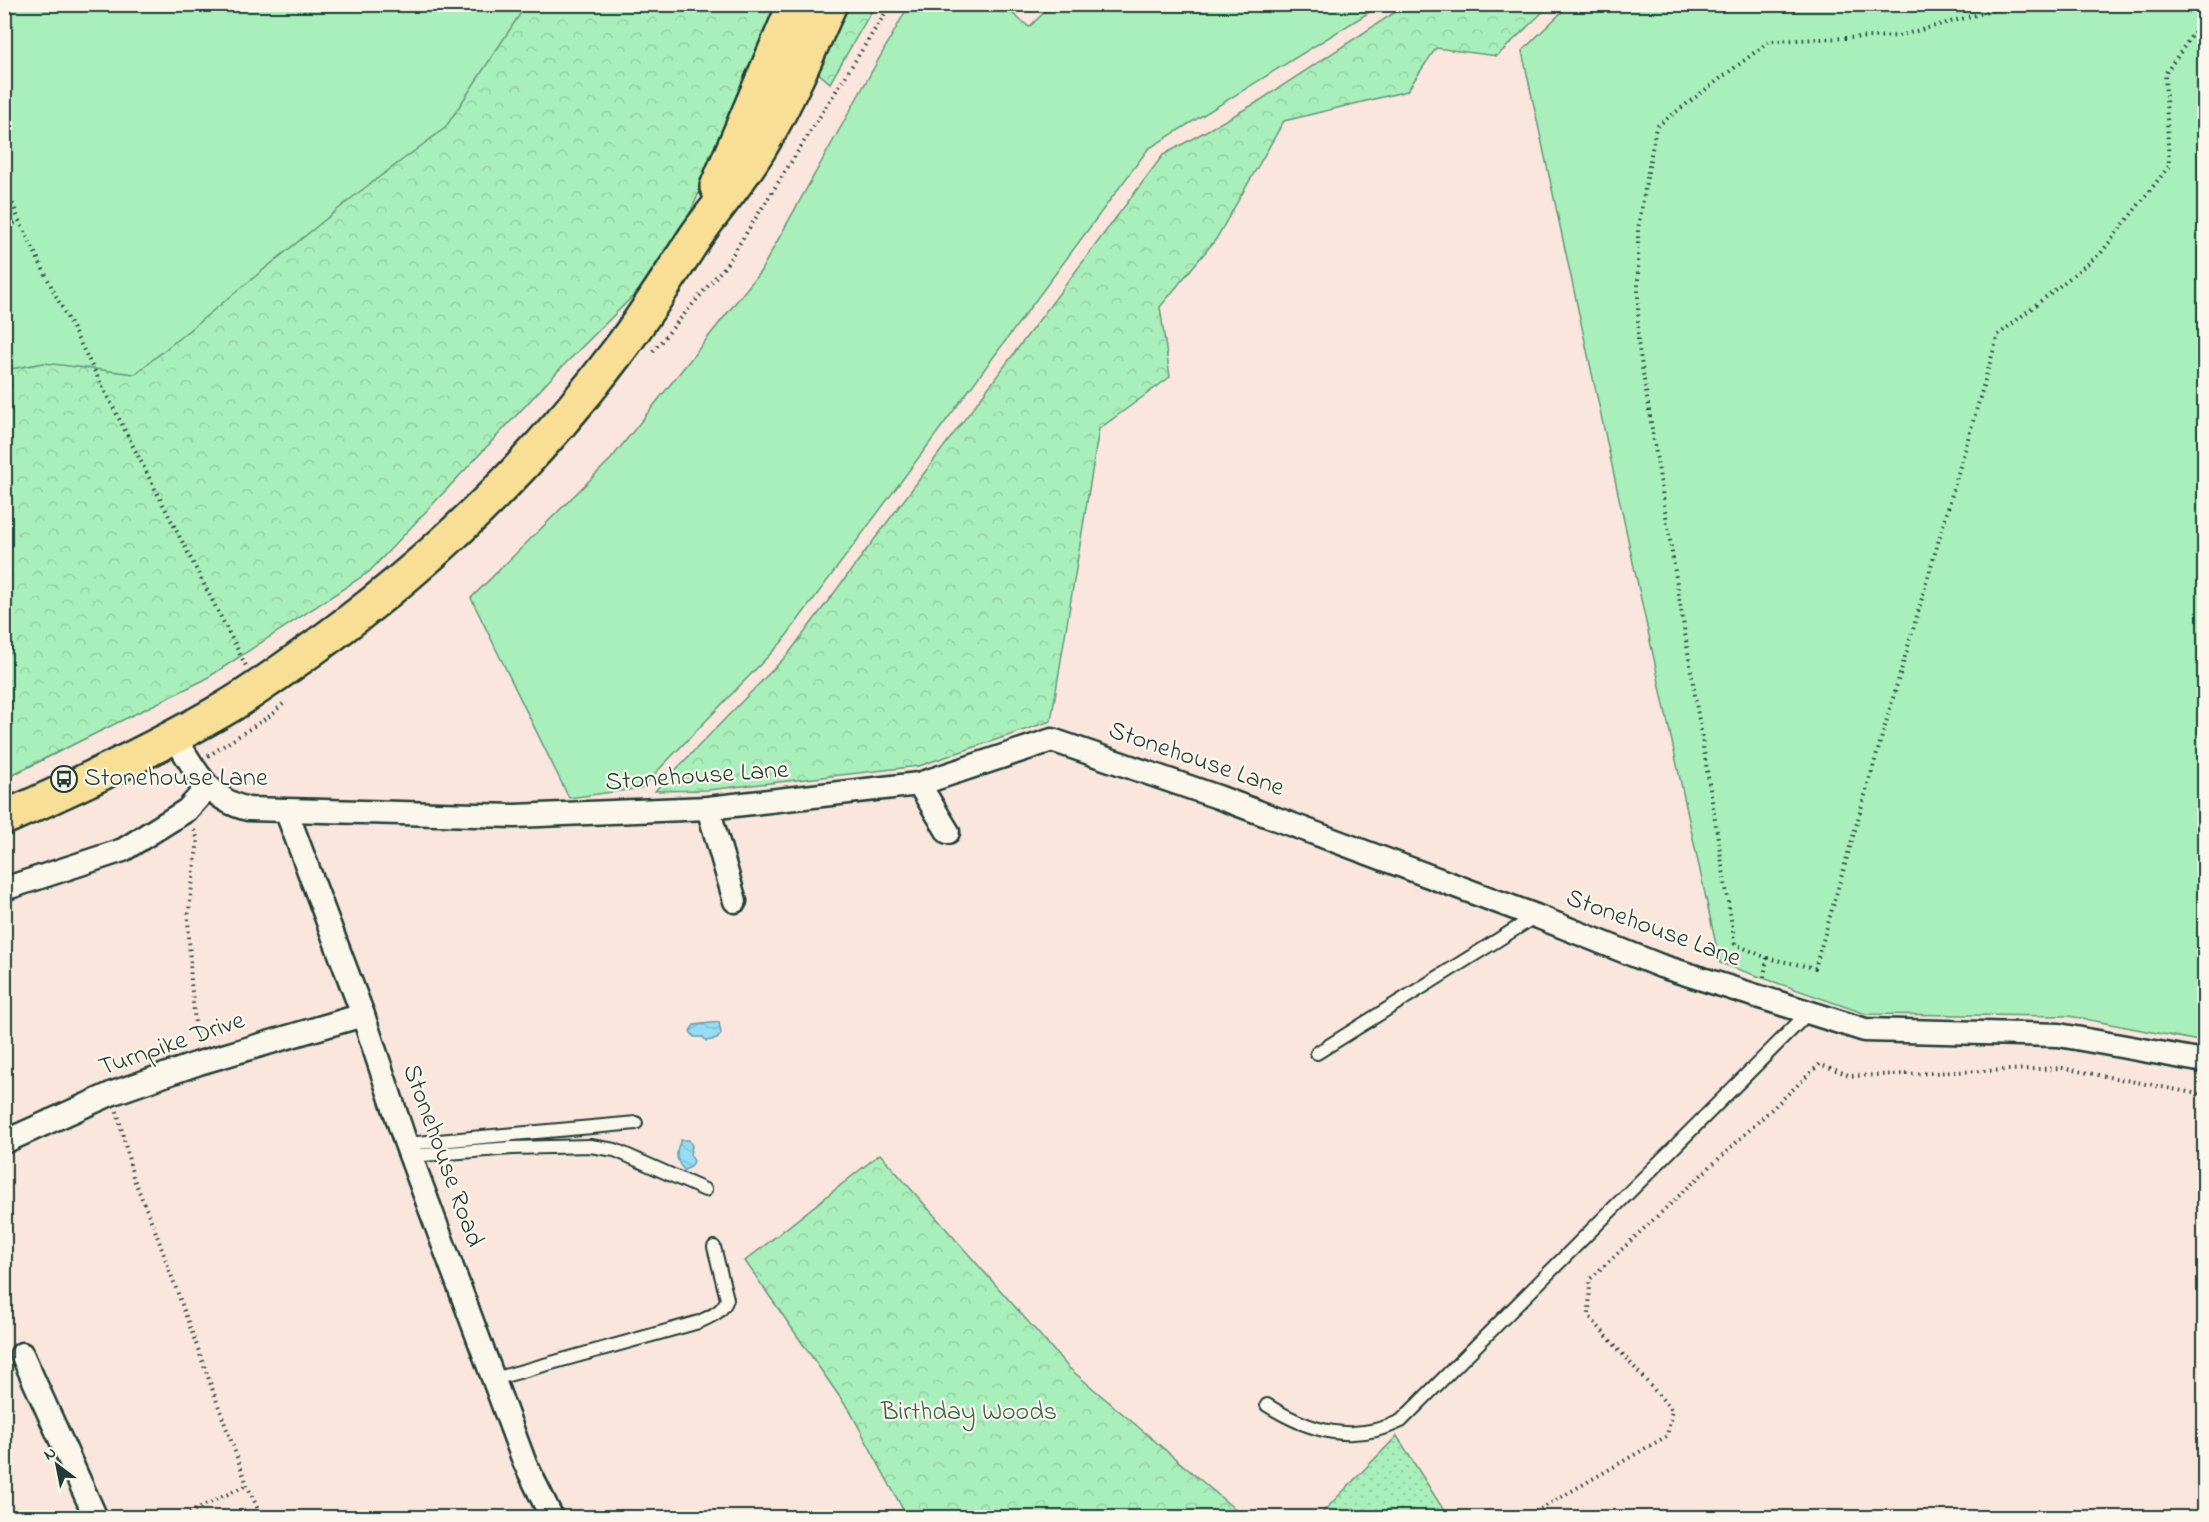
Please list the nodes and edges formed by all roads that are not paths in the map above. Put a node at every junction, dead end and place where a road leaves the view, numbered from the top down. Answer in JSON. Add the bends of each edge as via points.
{"nodes":[{"id":1,"x":795,"y":4,"type":"edge"},
{"id":2,"x":830,"y":4,"type":"edge"},
{"id":3,"x":697,"y":235,"type":"junction"},
{"id":4,"x":175,"y":737,"type":"junction"},
{"id":5,"x":918,"y":784,"type":"junction"},
{"id":6,"x":208,"y":787,"type":"junction"},
{"id":7,"x":708,"y":808,"type":"junction"},
{"id":8,"x":288,"y":811,"type":"junction"},
{"id":9,"x":4,"y":818,"type":"edge"},
{"id":10,"x":948,"y":832,"type":"dead end"},
{"id":11,"x":4,"y":889,"type":"edge"},
{"id":12,"x":735,"y":901,"type":"dead end"},
{"id":13,"x":1536,"y":916,"type":"junction"},
{"id":14,"x":1809,"y":1012,"type":"junction"},
{"id":15,"x":363,"y":1015,"type":"junction"},
{"id":16,"x":1317,"y":1053,"type":"dead end"},
{"id":17,"x":2205,"y":1061,"type":"edge"},
{"id":18,"x":636,"y":1123,"type":"dead end"},
{"id":19,"x":4,"y":1142,"type":"edge"},
{"id":20,"x":408,"y":1150,"type":"junction"},
{"id":21,"x":705,"y":1190,"type":"dead end"},
{"id":22,"x":714,"y":1247,"type":"dead end"},
{"id":23,"x":22,"y":1354,"type":"dead end"},
{"id":24,"x":494,"y":1379,"type":"junction"},
{"id":25,"x":1267,"y":1405,"type":"dead end"},
{"id":26,"x":96,"y":1518,"type":"edge"},
{"id":27,"x":552,"y":1518,"type":"edge"}],
"edges":[{"from":1,"to":3,"type":"highway"},
{"from":2,"to":3,"type":"highway","via":[[763,143]]},
{"from":3,"to":4,"type":"highway","via":[[642,320],[600,374],[488,501],[409,573],[327,638],[225,709]]},
{"from":4,"to":6,"type":"street","name":"Stonehouse Lane"},
{"from":4,"to":9,"type":"highway"},
{"from":5,"to":7,"type":"street","name":"Stonehouse Lane"},
{"from":5,"to":10,"type":"street"},
{"from":5,"to":13,"type":"street","name":"Stonehouse Lane","via":[[1052,740],[1218,797]]},
{"from":6,"to":8,"type":"street","name":"Stonehouse Lane","via":[[234,806]]},
{"from":6,"to":11,"type":"street","via":[[187,810],[123,850]]},
{"from":7,"to":8,"type":"street","name":"Stonehouse Lane","via":[[515,816]]},
{"from":7,"to":12,"type":"street"},
{"from":8,"to":15,"type":"street","name":"Stonehouse Road"},
{"from":13,"to":14,"type":"street","name":"Stonehouse Lane","via":[[1661,966]]},
{"from":13,"to":16,"type":"lane"},
{"from":14,"to":17,"type":"street","name":"Stonehouse Lane","via":[[1866,1030],[2059,1035]]},
{"from":14,"to":25,"type":"lane","via":[[1401,1421],[1362,1433],[1332,1432],[1292,1421]]},
{"from":15,"to":19,"type":"street","name":"Turnpike Drive","via":[[199,1063],[113,1093]]},
{"from":15,"to":20,"type":"street","name":"Stonehouse Road"},
{"from":18,"to":20,"type":"lane"},
{"from":20,"to":21,"type":"lane","via":[[590,1146],[615,1150]]},
{"from":20,"to":24,"type":"street","name":"Stonehouse Road"},
{"from":22,"to":24,"type":"lane","via":[[727,1299],[725,1307],[717,1313],[699,1322]]},
{"from":23,"to":26,"type":"street"},
{"from":24,"to":27,"type":"street","name":"Stonehouse Road","via":[[524,1461]]}]}
